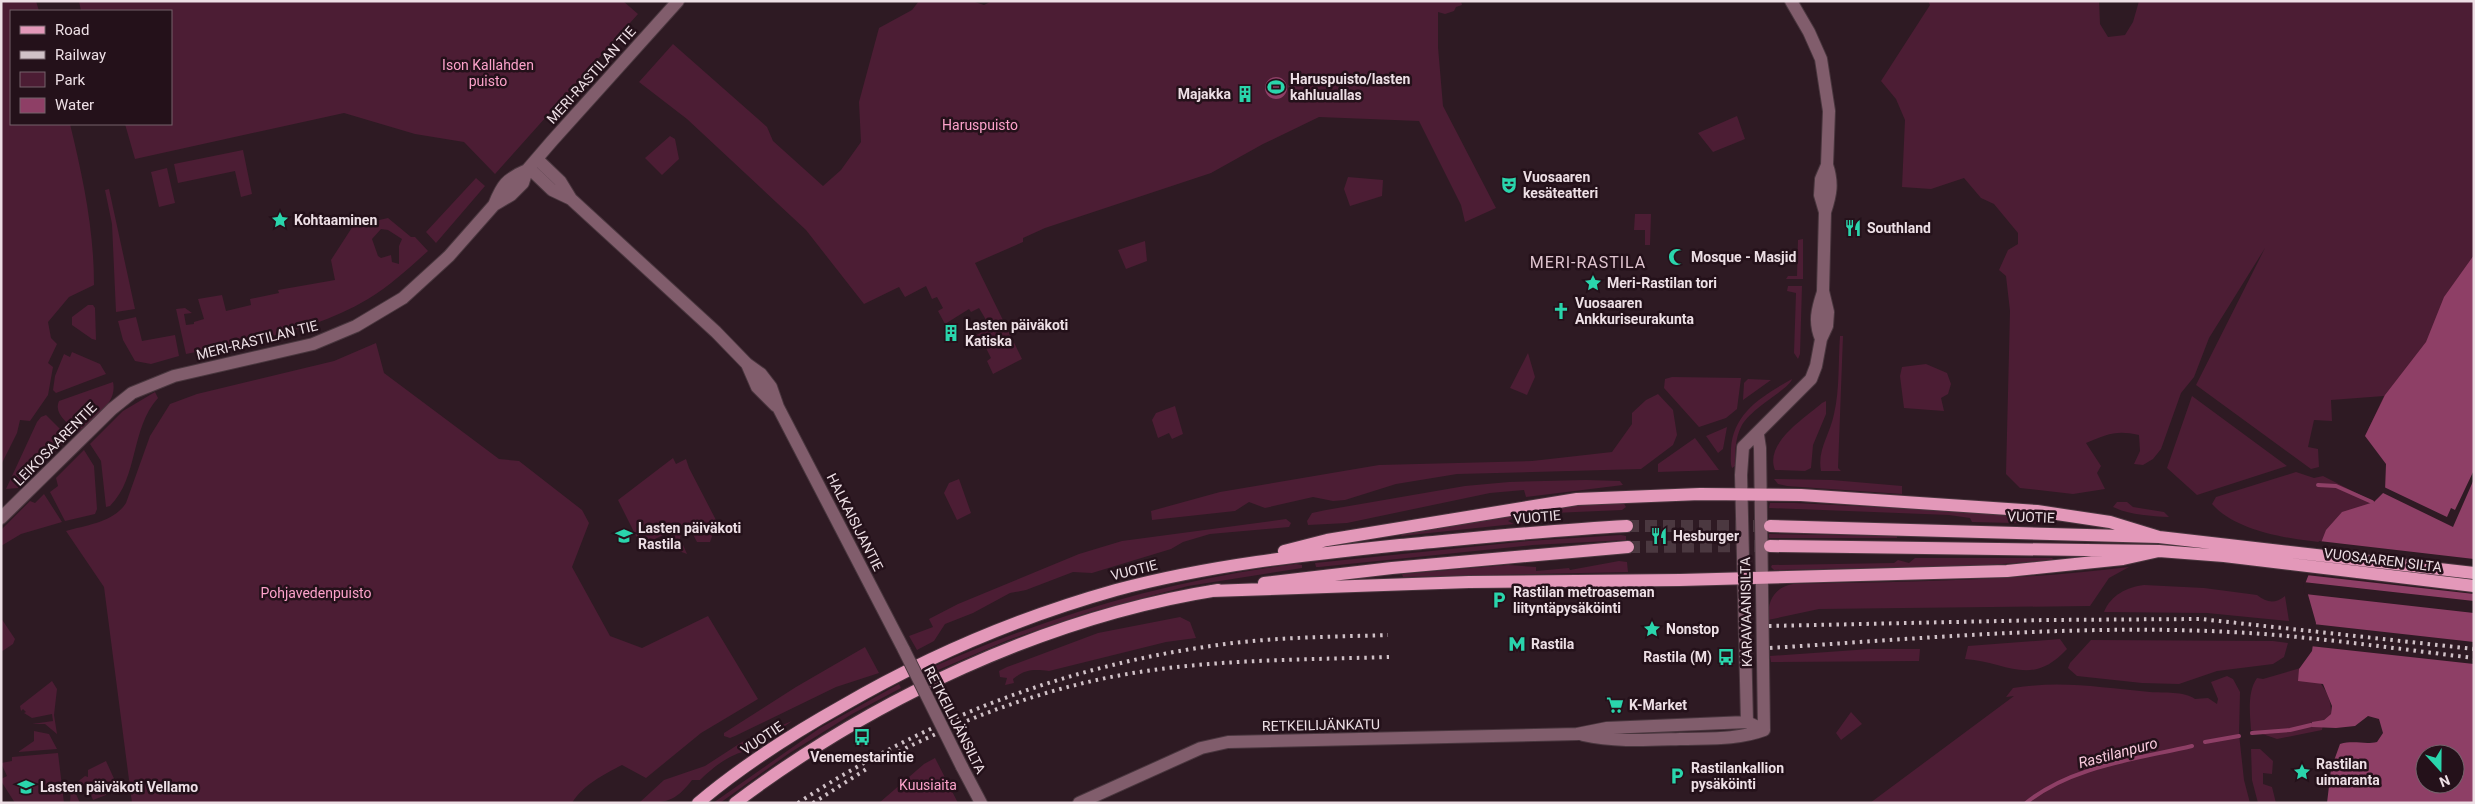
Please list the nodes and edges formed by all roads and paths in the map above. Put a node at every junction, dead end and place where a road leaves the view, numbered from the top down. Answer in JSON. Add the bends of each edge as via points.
{"nodes":[{"id":1,"x":678,"y":1,"type":"edge"},
{"id":2,"x":1791,"y":1,"type":"edge"},
{"id":3,"x":531,"y":166,"type":"junction"},
{"id":4,"x":494,"y":206,"type":"junction"},
{"id":5,"x":132,"y":393,"type":"joint"},
{"id":6,"x":1758,"y":435,"type":"junction"},
{"id":7,"x":1742,"y":493,"type":"junction"},
{"id":8,"x":1759,"y":494,"type":"junction"},
{"id":9,"x":1,"y":518,"type":"edge"},
{"id":10,"x":1627,"y":526,"type":"tunnel mouth"},
{"id":11,"x":1770,"y":526,"type":"tunnel mouth"},
{"id":12,"x":2158,"y":537,"type":"junction"},
{"id":13,"x":1770,"y":546,"type":"tunnel mouth"},
{"id":14,"x":1628,"y":547,"type":"tunnel mouth"},
{"id":15,"x":2159,"y":551,"type":"junction"},
{"id":16,"x":2289,"y":558,"type":"junction"},
{"id":17,"x":1221,"y":566,"type":"junction"},
{"id":18,"x":2474,"y":572,"type":"edge"},
{"id":19,"x":1760,"y":578,"type":"junction"},
{"id":20,"x":1744,"y":579,"type":"junction"},
{"id":21,"x":2474,"y":586,"type":"edge"},
{"id":22,"x":1211,"y":591,"type":"junction"},
{"id":23,"x":904,"y":650,"type":"joint"},
{"id":24,"x":1747,"y":722,"type":"junction"},
{"id":25,"x":1764,"y":730,"type":"junction"},
{"id":26,"x":1577,"y":734,"type":"junction"},
{"id":27,"x":698,"y":803,"type":"edge"},
{"id":28,"x":735,"y":803,"type":"edge"},
{"id":29,"x":980,"y":803,"type":"edge"},
{"id":30,"x":1079,"y":803,"type":"edge"}],
"edges":[{"from":1,"to":3,"type":"street","name":"MERI-RASTILAN TIE"},
{"from":2,"to":6,"type":"street","via":[[1816,46],[1826,77],[1829,111],[1827,165],[1820,186],[1825,212],[1823,291],[1816,313],[1816,327],[1821,339],[1811,379],[1764,424]]},
{"from":3,"to":4,"type":"street","name":"MERI-RASTILAN TIE","via":[[523,183]]},
{"from":3,"to":4,"type":"street","name":"MERI-RASTILAN TIE","via":[[502,186]]},
{"from":3,"to":23,"type":"street","name":"HALKAISIJANTIE","via":[[560,181],[571,199],[747,364],[762,394],[778,407]]},
{"from":4,"to":5,"type":"street","name":"MERI-RASTILAN TIE","via":[[417,286],[373,317],[313,344],[174,376]]},
{"from":5,"to":9,"type":"street","name":"LEIKOSAARENTIE"},
{"from":6,"to":7,"type":"street","via":[[1743,447]]},
{"from":6,"to":8,"type":"street"},
{"from":7,"to":8,"type":"main road"},
{"from":7,"to":17,"type":"main road","via":[[1577,499],[1327,540]]},
{"from":7,"to":20,"type":"street","name":"KARAVAANISILTA"},
{"from":8,"to":12,"type":"main road","via":[[2037,511],[2110,522]]},
{"from":8,"to":19,"type":"street","name":"KARAVAANISILTA"},
{"from":10,"to":17,"type":"main road","name":"VUOTIE","via":[[1386,546]]},
{"from":11,"to":12,"type":"main road","name":"VUOTIE"},
{"from":12,"to":16,"type":"main road","name":"VUOTIE"},
{"from":13,"to":15,"type":"main road"},
{"from":14,"to":22,"type":"main road","via":[[1319,576]]},
{"from":15,"to":16,"type":"main road"},
{"from":15,"to":19,"type":"main road","via":[[2123,559],[2007,571]]},
{"from":16,"to":18,"type":"main road","name":"VUOSAAREN SILTA"},
{"from":16,"to":21,"type":"main road","name":"VUOSAAREN SILTA"},
{"from":17,"to":27,"type":"main road","name":"VUOTIE","via":[[1074,602],[954,648],[886,681],[818,720],[766,752]]},
{"from":19,"to":20,"type":"main road"},
{"from":19,"to":25,"type":"street","name":"KARAVAANISILTA"},
{"from":20,"to":22,"type":"main road","via":[[1469,582]]},
{"from":20,"to":24,"type":"street","name":"KARAVAANISILTA"},
{"from":22,"to":28,"type":"main road","via":[[1098,618],[1010,649],[931,682],[820,743]]},
{"from":23,"to":29,"type":"street","name":"RETKEILIJÄNSILTA","bridge":true},
{"from":24,"to":25,"type":"street","name":"RETKEILIJÄNKATU"},
{"from":24,"to":26,"type":"street","name":"RETKEILIJÄNKATU","via":[[1606,728]]},
{"from":25,"to":26,"type":"street","name":"RETKEILIJÄNKATU","via":[[1747,736],[1720,738],[1607,740]]},
{"from":26,"to":30,"type":"street","name":"RETKEILIJÄNKATU","via":[[1228,742],[1201,748]]}]}
